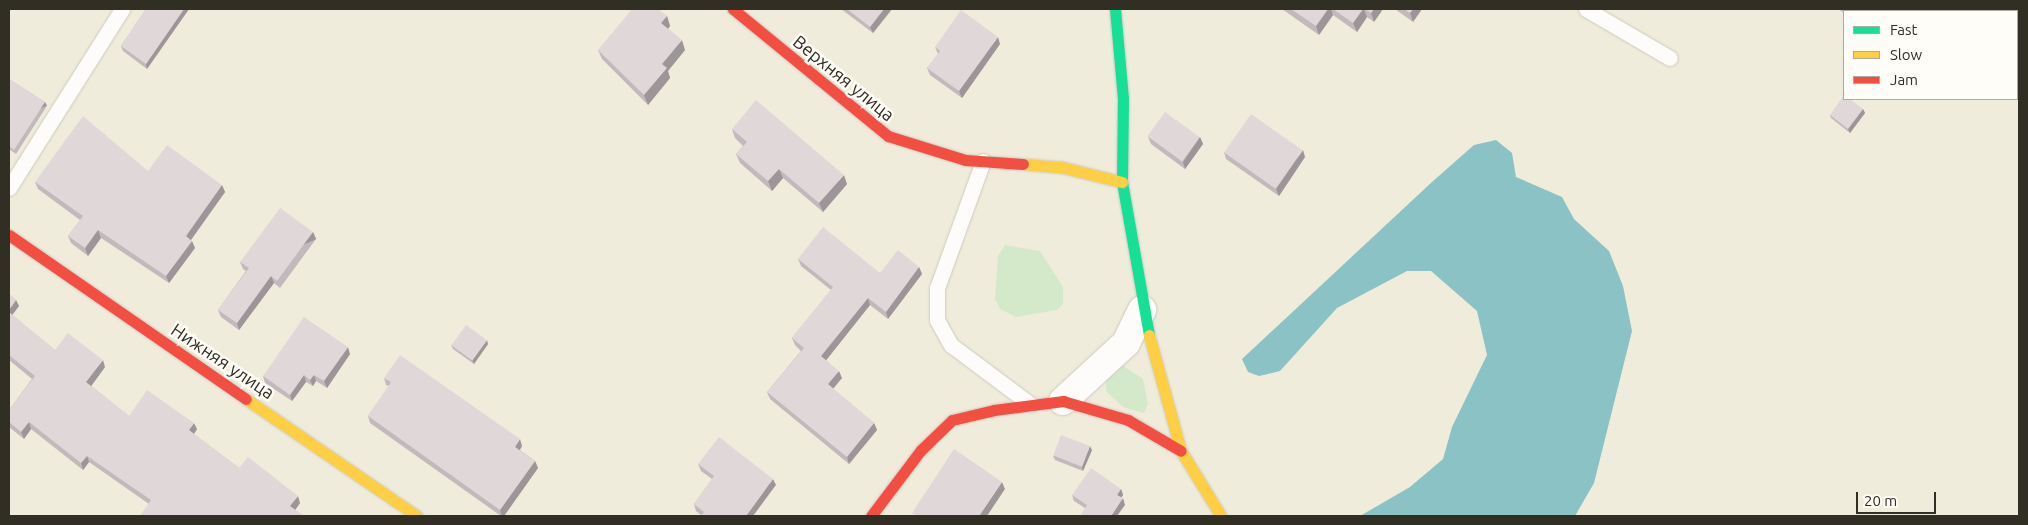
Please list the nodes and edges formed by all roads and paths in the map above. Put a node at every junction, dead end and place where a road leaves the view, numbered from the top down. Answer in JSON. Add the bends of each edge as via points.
{"nodes":[{"id":1,"x":122,"y":9,"type":"edge"},
{"id":2,"x":733,"y":9,"type":"edge"},
{"id":3,"x":1115,"y":9,"type":"edge"},
{"id":4,"x":1586,"y":9,"type":"edge"},
{"id":5,"x":1670,"y":58,"type":"dead end"},
{"id":6,"x":983,"y":160,"type":"junction"},
{"id":7,"x":1122,"y":182,"type":"junction"},
{"id":8,"x":9,"y":188,"type":"edge"},
{"id":9,"x":9,"y":236,"type":"edge"},
{"id":10,"x":1142,"y":310,"type":"junction"},
{"id":11,"x":1063,"y":401,"type":"junction"},
{"id":12,"x":1030,"y":404,"type":"junction"},
{"id":13,"x":1182,"y":451,"type":"junction"},
{"id":14,"x":417,"y":516,"type":"edge"},
{"id":15,"x":871,"y":516,"type":"edge"},
{"id":16,"x":1221,"y":516,"type":"edge"}],
"edges":[{"from":1,"to":8,"type":"lane"},
{"from":2,"to":6,"type":"street","name":"Верхняя улица","via":[[824,88],[888,136],[928,152]]},
{"from":3,"to":7,"type":"street","via":[[1123,98]]},
{"from":4,"to":5,"type":"lane"},
{"from":6,"to":7,"type":"street","name":"Верхняя улица","via":[[1061,167]]},
{"from":6,"to":12,"type":"lane","via":[[937,288],[937,320],[951,345]]},
{"from":7,"to":10,"type":"street"},
{"from":9,"to":14,"type":"street","name":"Нижняя улица"},
{"from":10,"to":11,"type":"street","via":[[1126,343]]},
{"from":10,"to":13,"type":"street"},
{"from":11,"to":12,"type":"street"},
{"from":11,"to":13,"type":"street","via":[[1128,420]]},
{"from":12,"to":15,"type":"street","via":[[952,420],[921,450]]},
{"from":13,"to":16,"type":"street"}]}
